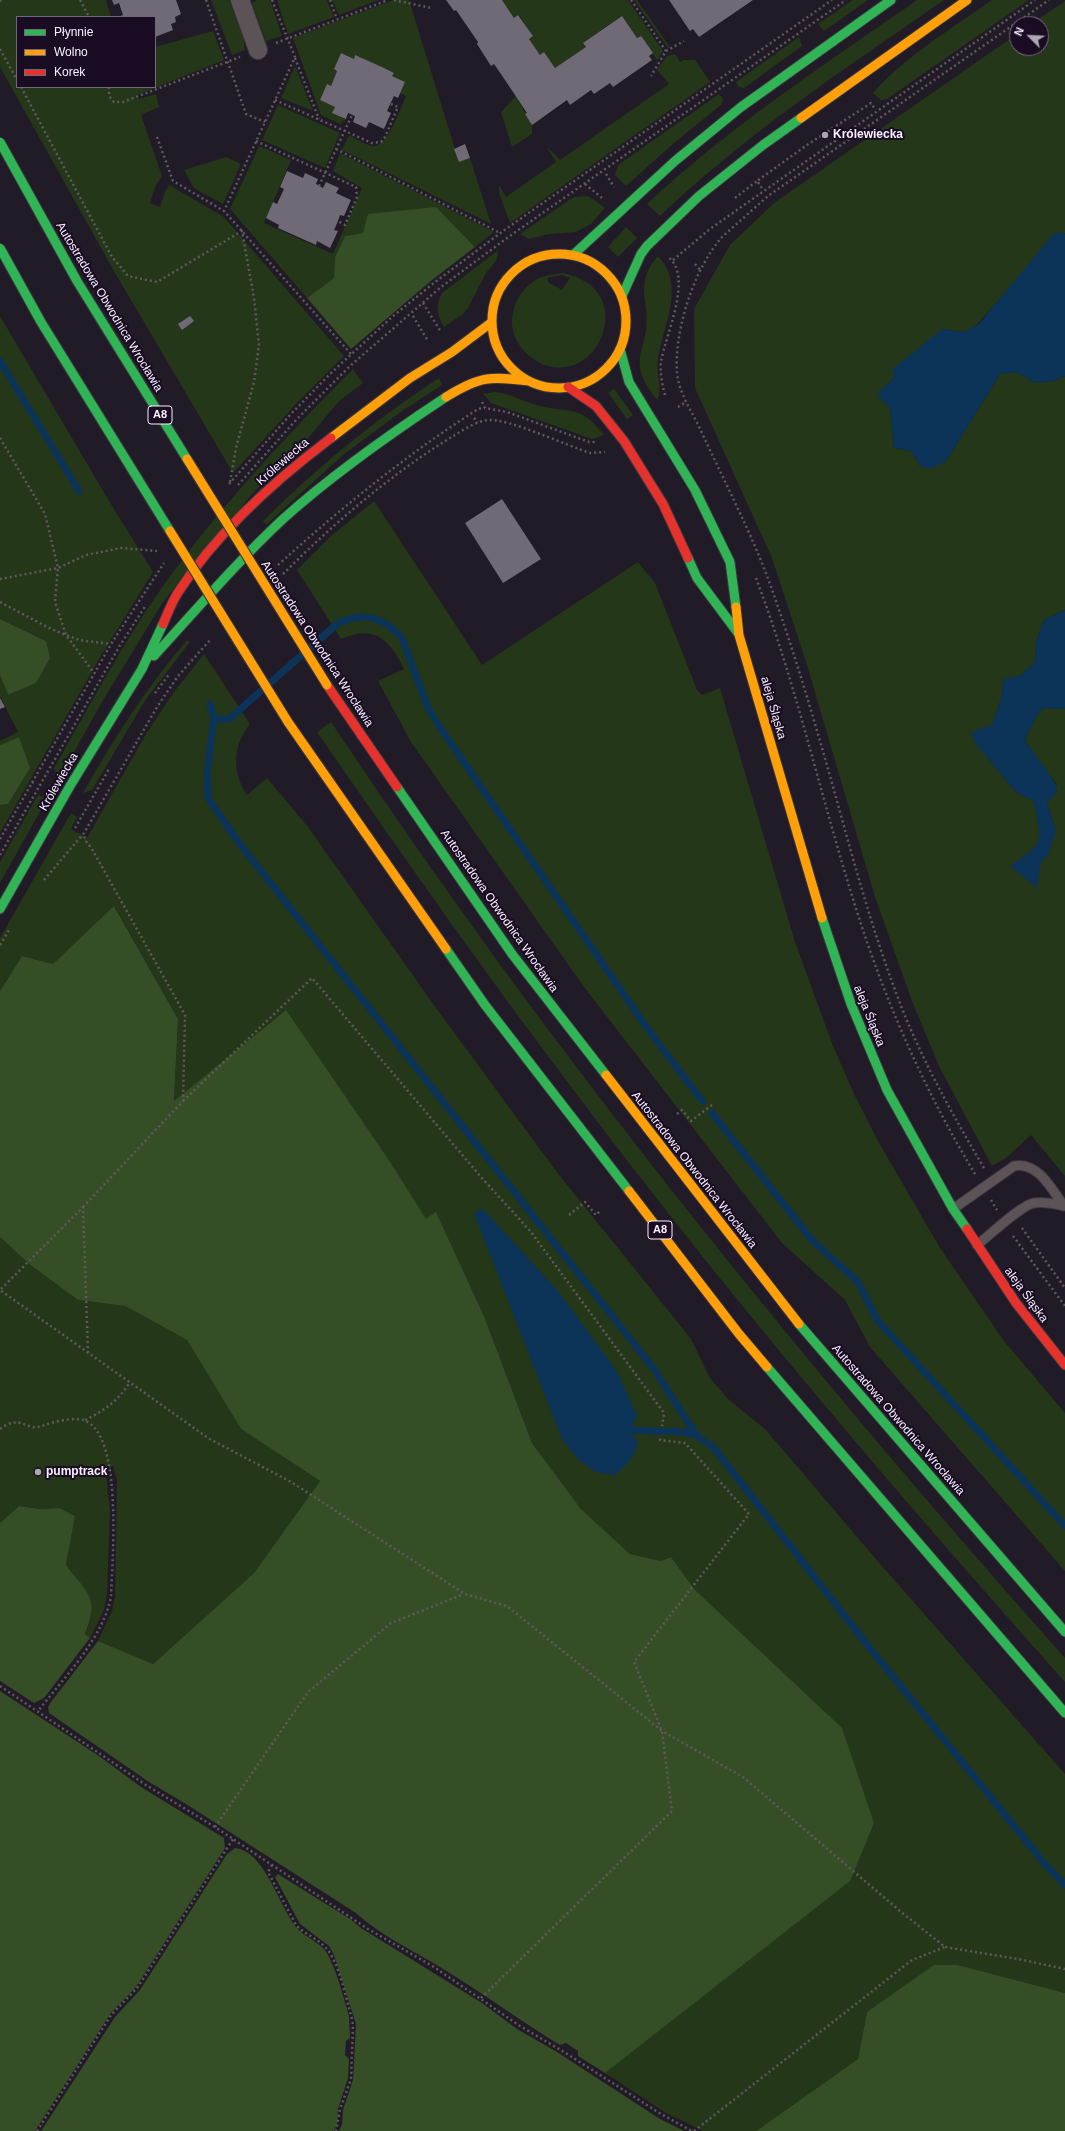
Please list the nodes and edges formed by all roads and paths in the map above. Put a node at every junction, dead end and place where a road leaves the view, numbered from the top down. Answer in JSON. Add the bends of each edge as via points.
{"nodes":[{"id":1,"x":80,"y":0,"type":"edge"},
{"id":2,"x":206,"y":0,"type":"edge"},
{"id":3,"x":240,"y":0,"type":"edge"},
{"id":4,"x":272,"y":0,"type":"edge"},
{"id":5,"x":330,"y":0,"type":"edge"},
{"id":6,"x":388,"y":0,"type":"edge"},
{"id":7,"x":394,"y":0,"type":"edge"},
{"id":8,"x":631,"y":0,"type":"edge"},
{"id":9,"x":832,"y":0,"type":"edge"},
{"id":10,"x":846,"y":0,"type":"edge"},
{"id":11,"x":891,"y":0,"type":"edge"},
{"id":12,"x":967,"y":0,"type":"edge"},
{"id":13,"x":1035,"y":0,"type":"edge"},
{"id":14,"x":1049,"y":0,"type":"edge"},
{"id":15,"x":430,"y":8,"type":"dead end"},
{"id":16,"x":88,"y":16,"type":"edge"},
{"id":17,"x":338,"y":19,"type":"junction"},
{"id":18,"x":287,"y":38,"type":"junction"},
{"id":19,"x":684,"y":42,"type":"dead end"},
{"id":20,"x":0,"y":49,"type":"edge"},
{"id":21,"x":258,"y":50,"type":"junction"},
{"id":22,"x":666,"y":51,"type":"junction"},
{"id":23,"x":295,"y":57,"type":"junction"},
{"id":24,"x":229,"y":61,"type":"junction"},
{"id":25,"x":651,"y":76,"type":"dead end"},
{"id":26,"x":16,"y":78,"type":"edge"},
{"id":27,"x":22,"y":88,"type":"edge"},
{"id":28,"x":109,"y":88,"type":"edge"},
{"id":29,"x":717,"y":90,"type":"dead end"},
{"id":30,"x":274,"y":100,"type":"junction"},
{"id":31,"x":391,"y":104,"type":"dead end"},
{"id":32,"x":875,"y":109,"type":"dead end"},
{"id":33,"x":352,"y":115,"type":"dead end"},
{"id":34,"x":319,"y":119,"type":"junction"},
{"id":35,"x":265,"y":122,"type":"junction"},
{"id":36,"x":344,"y":131,"type":"junction"},
{"id":37,"x":157,"y":137,"type":"dead end"},
{"id":38,"x":256,"y":141,"type":"junction"},
{"id":39,"x":0,"y":142,"type":"edge"},
{"id":40,"x":336,"y":149,"type":"junction"},
{"id":41,"x":598,"y":164,"type":"junction"},
{"id":42,"x":601,"y":167,"type":"dead end"},
{"id":43,"x":325,"y":172,"type":"junction"},
{"id":44,"x":606,"y":174,"type":"dead end"},
{"id":45,"x":319,"y":186,"type":"dead end"},
{"id":46,"x":762,"y":188,"type":"dead end"},
{"id":47,"x":618,"y":190,"type":"dead end"},
{"id":48,"x":224,"y":211,"type":"junction"},
{"id":49,"x":338,"y":221,"type":"dead end"},
{"id":50,"x":242,"y":231,"type":"junction"},
{"id":51,"x":500,"y":233,"type":"junction"},
{"id":52,"x":0,"y":248,"type":"edge"},
{"id":53,"x":574,"y":255,"type":"junction"},
{"id":54,"x":673,"y":260,"type":"dead end"},
{"id":55,"x":695,"y":264,"type":"dead end"},
{"id":56,"x":701,"y":271,"type":"junction"},
{"id":57,"x":622,"y":296,"type":"junction"},
{"id":58,"x":413,"y":316,"type":"dead end"},
{"id":59,"x":492,"y":322,"type":"junction"},
{"id":60,"x":428,"y":341,"type":"dead end"},
{"id":61,"x":620,"y":349,"type":"junction"},
{"id":62,"x":351,"y":354,"type":"junction"},
{"id":63,"x":529,"y":381,"type":"junction"},
{"id":64,"x":568,"y":387,"type":"junction"},
{"id":65,"x":686,"y":402,"type":"junction"},
{"id":66,"x":678,"y":407,"type":"dead end"},
{"id":67,"x":485,"y":408,"type":"dead end"},
{"id":68,"x":474,"y":418,"type":"dead end"},
{"id":69,"x":0,"y":438,"type":"edge"},
{"id":70,"x":608,"y":451,"type":"dead end"},
{"id":71,"x":230,"y":482,"type":"junction"},
{"id":72,"x":226,"y":488,"type":"dead end"},
{"id":73,"x":164,"y":551,"type":"dead end"},
{"id":74,"x":168,"y":558,"type":"dead end"},
{"id":75,"x":58,"y":568,"type":"junction"},
{"id":76,"x":273,"y":569,"type":"dead end"},
{"id":77,"x":754,"y":573,"type":"dead end"},
{"id":78,"x":0,"y":579,"type":"edge"},
{"id":79,"x":0,"y":602,"type":"edge"},
{"id":80,"x":66,"y":635,"type":"junction"},
{"id":81,"x":739,"y":635,"type":"junction"},
{"id":82,"x":111,"y":644,"type":"junction"},
{"id":83,"x":142,"y":669,"type":"junction"},
{"id":84,"x":171,"y":671,"type":"dead end"},
{"id":85,"x":94,"y":673,"type":"junction"},
{"id":86,"x":154,"y":696,"type":"dead end"},
{"id":87,"x":111,"y":766,"type":"dead end"},
{"id":88,"x":32,"y":782,"type":"junction"},
{"id":89,"x":36,"y":784,"type":"dead end"},
{"id":90,"x":88,"y":814,"type":"dead end"},
{"id":91,"x":75,"y":828,"type":"dead end"},
{"id":92,"x":0,"y":839,"type":"edge"},
{"id":93,"x":0,"y":909,"type":"edge"},
{"id":94,"x":183,"y":1101,"type":"junction"},
{"id":95,"x":712,"y":1105,"type":"dead end"},
{"id":96,"x":677,"y":1114,"type":"dead end"},
{"id":97,"x":971,"y":1168,"type":"dead end"},
{"id":98,"x":984,"y":1170,"type":"dead end"},
{"id":99,"x":990,"y":1200,"type":"dead end"},
{"id":100,"x":83,"y":1207,"type":"junction"},
{"id":101,"x":953,"y":1209,"type":"junction"},
{"id":102,"x":601,"y":1210,"type":"dead end"},
{"id":103,"x":999,"y":1213,"type":"dead end"},
{"id":104,"x":569,"y":1215,"type":"dead end"},
{"id":105,"x":1020,"y":1225,"type":"dead end"},
{"id":106,"x":1015,"y":1238,"type":"dead end"},
{"id":107,"x":977,"y":1245,"type":"junction"},
{"id":108,"x":1065,"y":1288,"type":"edge"},
{"id":109,"x":1065,"y":1306,"type":"edge"},
{"id":110,"x":88,"y":1353,"type":"junction"},
{"id":111,"x":1065,"y":1365,"type":"edge"},
{"id":112,"x":130,"y":1382,"type":"junction"},
{"id":113,"x":84,"y":1420,"type":"junction"},
{"id":114,"x":662,"y":1426,"type":"dead end"},
{"id":115,"x":0,"y":1429,"type":"edge"},
{"id":116,"x":661,"y":1436,"type":"dead end"},
{"id":117,"x":465,"y":1594,"type":"junction"},
{"id":118,"x":1065,"y":1632,"type":"edge"},
{"id":119,"x":0,"y":1686,"type":"edge"},
{"id":120,"x":38,"y":1712,"type":"junction"},
{"id":121,"x":1065,"y":1713,"type":"edge"},
{"id":122,"x":662,"y":1731,"type":"junction"},
{"id":123,"x":215,"y":1827,"type":"junction"},
{"id":124,"x":233,"y":1839,"type":"junction"},
{"id":125,"x":272,"y":1865,"type":"junction"},
{"id":126,"x":945,"y":1947,"type":"junction"},
{"id":127,"x":1065,"y":1969,"type":"edge"},
{"id":128,"x":481,"y":1998,"type":"junction"},
{"id":129,"x":37,"y":2131,"type":"edge"},
{"id":130,"x":336,"y":2131,"type":"edge"},
{"id":131,"x":693,"y":2131,"type":"edge"}],
"edges":[{"from":1,"to":16,"type":"path"},
{"from":2,"to":24,"type":"path"},
{"from":3,"to":21,"type":"street"},
{"from":4,"to":18,"type":"path"},
{"from":5,"to":17,"type":"path"},
{"from":6,"to":17,"type":"path"},
{"from":7,"to":15,"type":"path"},
{"from":8,"to":22,"type":"path"},
{"from":9,"to":41,"type":"path"},
{"from":10,"to":29,"type":"path"},
{"from":11,"to":53,"type":"main road","via":[[741,107],[674,161]]},
{"from":12,"to":57,"type":"main road","via":[[762,145],[699,196],[647,246]]},
{"from":13,"to":54,"type":"path","via":[[710,229]]},
{"from":14,"to":56,"type":"path","via":[[767,196],[722,237]]},
{"from":17,"to":18,"type":"path"},
{"from":18,"to":21,"type":"path"},
{"from":18,"to":23,"type":"path"},
{"from":19,"to":22,"type":"path"},
{"from":20,"to":26,"type":"path"},
{"from":21,"to":24,"type":"path"},
{"from":22,"to":25,"type":"path"},
{"from":23,"to":30,"type":"path"},
{"from":23,"to":34,"type":"path"},
{"from":24,"to":28,"type":"path","via":[[122,102],[114,102],[109,96]]},
{"from":24,"to":35,"type":"path","via":[[246,114]]},
{"from":27,"to":50,"type":"path","via":[[112,257],[128,276],[157,282]]},
{"from":30,"to":34,"type":"path"},
{"from":30,"to":35,"type":"path"},
{"from":31,"to":36,"type":"path","via":[[398,107],[381,142],[372,143]]},
{"from":32,"to":46,"type":"path","via":[[871,103],[807,145],[757,181]]},
{"from":33,"to":36,"type":"path"},
{"from":34,"to":36,"type":"path"},
{"from":35,"to":38,"type":"path"},
{"from":36,"to":40,"type":"path"},
{"from":37,"to":48,"type":"path","via":[[173,181]]},
{"from":38,"to":43,"type":"path"},
{"from":38,"to":48,"type":"path"},
{"from":39,"to":118,"type":"main road","name":"Autostradowa Obwodnica Wrocławia","number":"A8","bridge":true,"via":[[77,280],[327,685],[512,954],[794,1318]]},
{"from":40,"to":43,"type":"path"},
{"from":40,"to":51,"type":"path"},
{"from":41,"to":42,"type":"path"},
{"from":41,"to":51,"type":"path"},
{"from":43,"to":45,"type":"path"},
{"from":43,"to":49,"type":"path","via":[[353,184],[357,191],[345,225]]},
{"from":44,"to":47,"type":"path"},
{"from":48,"to":50,"type":"path"},
{"from":50,"to":62,"type":"path"},
{"from":50,"to":71,"type":"path","via":[[254,298],[258,345],[254,382],[236,448]]},
{"from":51,"to":62,"type":"path"},
{"from":52,"to":121,"type":"main road","number":"A8","bridge":true,"via":[[41,322],[288,722],[486,1005],[739,1334]]},
{"from":53,"to":57,"type":"main road","via":[[594,263],[610,278]]},
{"from":53,"to":59,"type":"main road","via":[[556,254],[539,257],[523,264],[510,275],[500,289],[494,305]]},
{"from":55,"to":56,"type":"path"},
{"from":56,"to":65,"type":"path","via":[[691,291],[678,349],[678,373]]},
{"from":57,"to":61,"type":"main road","via":[[626,314],[625,332]]},
{"from":58,"to":60,"type":"path"},
{"from":59,"to":63,"type":"main road","via":[[497,346],[510,366]]},
{"from":59,"to":83,"type":"main road","name":"Królewiecka","via":[[365,410],[312,452],[242,514],[178,592]]},
{"from":61,"to":64,"type":"main road","via":[[607,368],[589,381]]},
{"from":61,"to":81,"type":"main road","name":"aleja Śląska","via":[[629,382],[695,490],[730,562]]},
{"from":62,"to":71,"type":"path","via":[[290,415]]},
{"from":63,"to":64,"type":"main road","via":[[548,387]]},
{"from":63,"to":83,"type":"main road","name":"Królewiecka","via":[[500,377],[476,381],[436,404],[385,440],[272,530]]},
{"from":64,"to":81,"type":"main road","name":"aleja Śląska","via":[[596,406],[624,441],[663,504],[698,578]]},
{"from":65,"to":66,"type":"path"},
{"from":65,"to":98,"type":"path","via":[[770,584],[814,722],[858,880],[906,1017],[932,1074]]},
{"from":67,"to":76,"type":"path","via":[[478,409],[419,448],[350,502]]},
{"from":68,"to":70,"type":"path","via":[[478,422],[489,420],[506,423],[590,453],[602,454]]},
{"from":69,"to":75,"type":"path","via":[[45,514]]},
{"from":71,"to":72,"type":"path"},
{"from":73,"to":75,"type":"path","via":[[121,548],[86,555]]},
{"from":74,"to":82,"type":"path"},
{"from":75,"to":78,"type":"path"},
{"from":75,"to":80,"type":"path","via":[[56,602]]},
{"from":77,"to":97,"type":"path","via":[[779,642],[848,879],[885,992],[914,1060]]},
{"from":79,"to":80,"type":"path"},
{"from":80,"to":82,"type":"path","via":[[79,640]]},
{"from":80,"to":85,"type":"path"},
{"from":81,"to":101,"type":"main road","name":"aleja Śląska","via":[[826,933],[851,1004],[887,1090]]},
{"from":82,"to":85,"type":"path"},
{"from":83,"to":93,"type":"main road","name":"Królewiecka","via":[[70,786]]},
{"from":84,"to":86,"type":"path"},
{"from":85,"to":88,"type":"path"},
{"from":87,"to":91,"type":"path"},
{"from":88,"to":89,"type":"path"},
{"from":88,"to":92,"type":"path"},
{"from":90,"to":94,"type":"path","via":[[93,817],[84,833],[85,840],[185,1015]]},
{"from":94,"to":100,"type":"path"},
{"from":94,"to":114,"type":"path","via":[[312,978],[531,1232],[664,1413]]},
{"from":95,"to":96,"type":"path","via":[[691,1121],[682,1110]]},
{"from":99,"to":103,"type":"path"},
{"from":100,"to":110,"type":"path"},
{"from":100,"to":110,"type":"path","via":[[0,1290]]},
{"from":101,"to":107,"type":"main road","name":"aleja Śląska"},
{"from":101,"to":107,"type":"lane","via":[[1014,1166],[1022,1164],[1041,1175],[1064,1206],[1044,1202],[1024,1207]]},
{"from":102,"to":104,"type":"path","via":[[596,1215],[585,1202]]},
{"from":105,"to":108,"type":"path"},
{"from":106,"to":109,"type":"path"},
{"from":107,"to":111,"type":"main road","name":"aleja Śląska","via":[[1016,1303]]},
{"from":110,"to":112,"type":"path"},
{"from":112,"to":113,"type":"path","via":[[116,1400]]},
{"from":112,"to":117,"type":"path","via":[[208,1438],[291,1482]]},
{"from":113,"to":115,"type":"path","via":[[68,1420],[35,1428],[23,1422],[10,1422]]},
{"from":113,"to":120,"type":"path","via":[[100,1436],[112,1480],[111,1596],[108,1611],[93,1639]]},
{"from":116,"to":122,"type":"path","via":[[660,1440],[684,1443],[749,1514],[634,1662]]},
{"from":117,"to":122,"type":"path","via":[[507,1606]]},
{"from":117,"to":123,"type":"path","via":[[391,1623],[308,1692]]},
{"from":119,"to":120,"type":"path"},
{"from":120,"to":123,"type":"path","via":[[146,1785]]},
{"from":122,"to":126,"type":"path","via":[[743,1778]]},
{"from":122,"to":128,"type":"path","via":[[672,1811]]},
{"from":123,"to":124,"type":"path"},
{"from":124,"to":125,"type":"path"},
{"from":124,"to":129,"type":"path","via":[[137,1988],[111,2015]]},
{"from":125,"to":128,"type":"path","via":[[368,1929]]},
{"from":125,"to":130,"type":"path","via":[[268,1872],[296,1924],[331,1955],[351,2015],[351,2079]]},
{"from":126,"to":127,"type":"path"},
{"from":126,"to":131,"type":"path","via":[[912,1960]]},
{"from":128,"to":131,"type":"path","via":[[520,2026],[661,2114]]}]}
